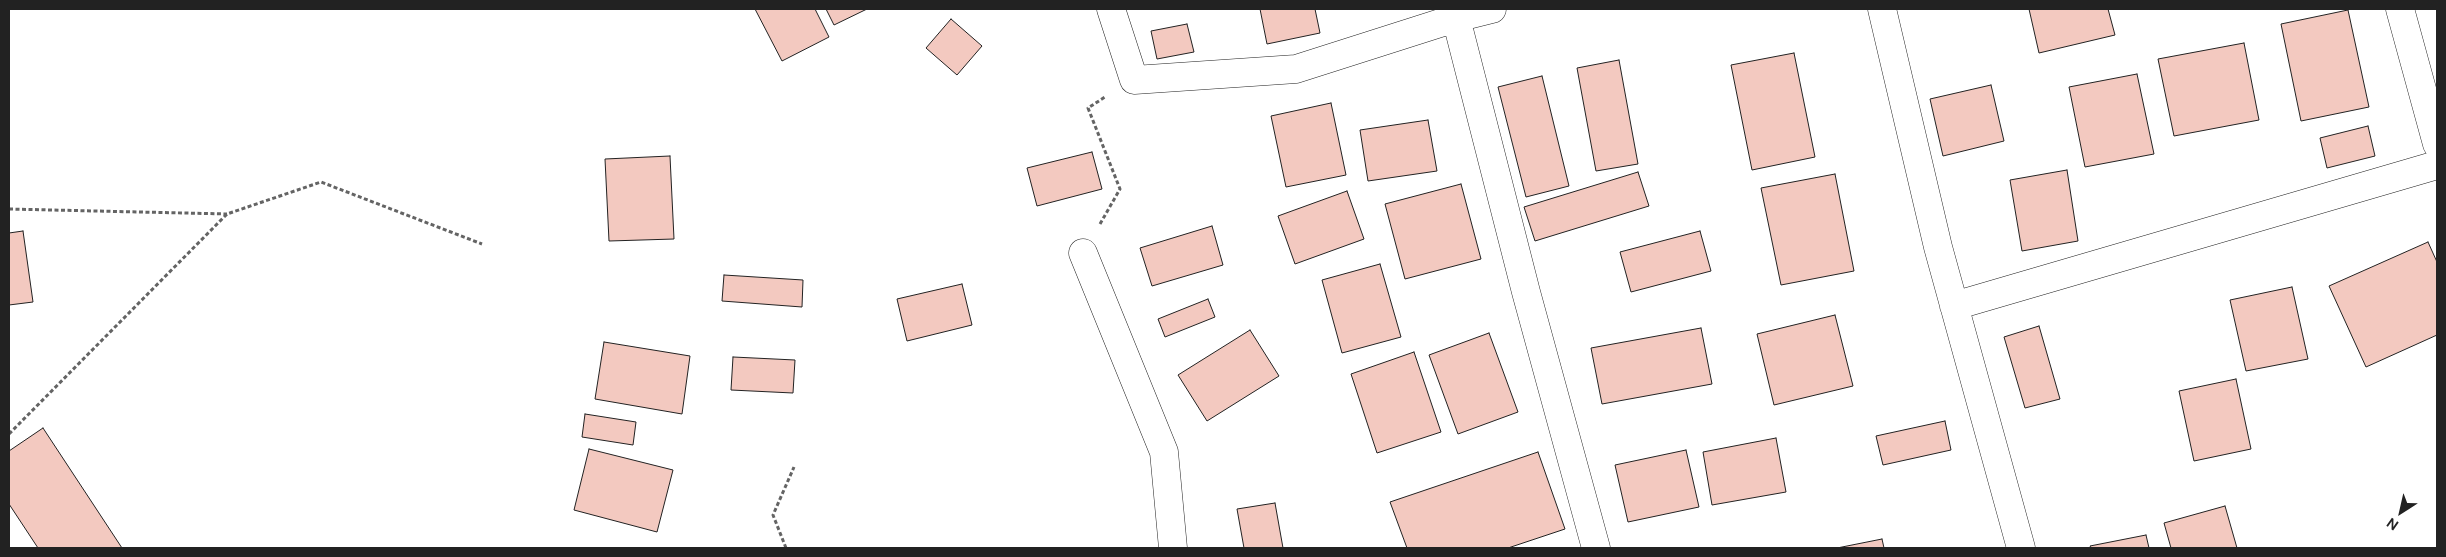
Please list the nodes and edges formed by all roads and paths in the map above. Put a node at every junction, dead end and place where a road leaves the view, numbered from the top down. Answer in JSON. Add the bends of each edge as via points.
{"nodes":[{"id":1,"x":1111,"y":9,"type":"edge"},
{"id":2,"x":1492,"y":9,"type":"edge"},
{"id":3,"x":1882,"y":9,"type":"edge"},
{"id":4,"x":2400,"y":9,"type":"edge"},
{"id":5,"x":1456,"y":18,"type":"junction"},
{"id":6,"x":1134,"y":80,"type":"junction"},
{"id":7,"x":2431,"y":100,"type":"edge"},
{"id":8,"x":2437,"y":144,"type":"edge"},
{"id":9,"x":2437,"y":166,"type":"edge"},
{"id":10,"x":9,"y":209,"type":"edge"},
{"id":11,"x":227,"y":214,"type":"junction"},
{"id":12,"x":482,"y":244,"type":"dead end"},
{"id":13,"x":1083,"y":253,"type":"joint"},
{"id":14,"x":1954,"y":306,"type":"junction"},
{"id":15,"x":9,"y":434,"type":"edge"},
{"id":16,"x":794,"y":467,"type":"dead end"},
{"id":17,"x":786,"y":548,"type":"edge"},
{"id":18,"x":1173,"y":548,"type":"edge"},
{"id":19,"x":1596,"y":548,"type":"edge"},
{"id":20,"x":2021,"y":548,"type":"edge"}],
"edges":[{"from":1,"to":6,"type":"street"},
{"from":2,"to":5,"type":"street"},
{"from":3,"to":14,"type":"street"},
{"from":4,"to":7,"type":"street"},
{"from":5,"to":6,"type":"street","via":[[1296,69]]},
{"from":5,"to":19,"type":"street"},
{"from":6,"to":13,"type":"path","via":[[1088,108],[1120,189]]},
{"from":7,"to":8,"type":"street"},
{"from":9,"to":14,"type":"street"},
{"from":10,"to":11,"type":"path"},
{"from":11,"to":12,"type":"path","via":[[321,182]]},
{"from":11,"to":15,"type":"path"},
{"from":13,"to":18,"type":"street","via":[[1164,452]]},
{"from":14,"to":20,"type":"street"},
{"from":16,"to":17,"type":"path","via":[[772,515]]}]}
